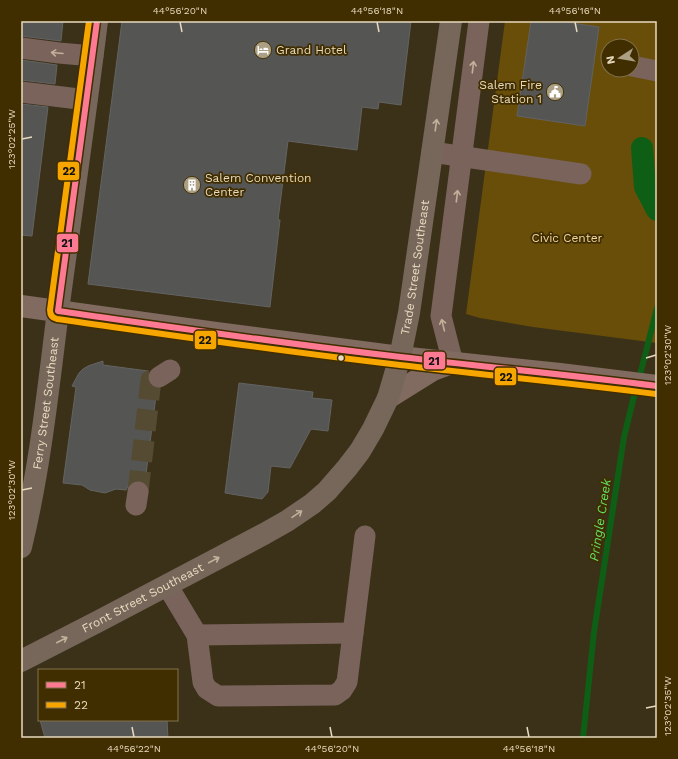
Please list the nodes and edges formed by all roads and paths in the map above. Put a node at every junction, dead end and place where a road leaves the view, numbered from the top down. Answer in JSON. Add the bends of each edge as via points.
{"nodes":[{"id":1,"x":97,"y":21,"type":"edge"},
{"id":2,"x":451,"y":21,"type":"edge"},
{"id":3,"x":479,"y":21,"type":"edge"},
{"id":4,"x":21,"y":48,"type":"edge"},
{"id":5,"x":93,"y":56,"type":"junction"},
{"id":6,"x":640,"y":68,"type":"edge"},
{"id":7,"x":657,"y":71,"type":"edge"},
{"id":8,"x":21,"y":92,"type":"edge"},
{"id":9,"x":87,"y":100,"type":"junction"},
{"id":10,"x":432,"y":152,"type":"junction"},
{"id":11,"x":462,"y":157,"type":"junction"},
{"id":12,"x":581,"y":174,"type":"dead end"},
{"id":13,"x":21,"y":306,"type":"edge"},
{"id":14,"x":58,"y":311,"type":"junction"},
{"id":15,"x":400,"y":357,"type":"junction"},
{"id":16,"x":453,"y":363,"type":"junction"},
{"id":17,"x":657,"y":386,"type":"edge"},
{"id":18,"x":388,"y":398,"type":"junction"},
{"id":19,"x":24,"y":519,"type":"edge"},
{"id":20,"x":264,"y":534,"type":"joint"},
{"id":21,"x":365,"y":536,"type":"dead end"},
{"id":22,"x":21,"y":547,"type":"edge"},
{"id":23,"x":167,"y":585,"type":"junction"},
{"id":24,"x":353,"y":633,"type":"junction"},
{"id":25,"x":197,"y":635,"type":"junction"},
{"id":26,"x":21,"y":661,"type":"edge"}],
"edges":[{"from":1,"to":5,"type":"highway","name":"Ferry Street Southeast"},
{"from":10,"to":2,"type":"highway","name":"Trade Street Southeast","one_way":true},
{"from":11,"to":3,"type":"lane","one_way":true},
{"from":5,"to":4,"type":"lane","one_way":true},
{"from":5,"to":9,"type":"highway","name":"Ferry Street Southeast"},
{"from":6,"to":7,"type":"lane"},
{"from":8,"to":9,"type":"lane"},
{"from":9,"to":14,"type":"highway","name":"Ferry Street Southeast"},
{"from":10,"to":11,"type":"lane"},
{"from":10,"to":15,"type":"highway","name":"Trade Street Southeast","via":[[409,313]]},
{"from":11,"to":12,"type":"lane"},
{"from":16,"to":11,"type":"lane","one_way":true,"via":[[441,316]]},
{"from":13,"to":14,"type":"main road"},
{"from":14,"to":15,"type":"main road"},
{"from":14,"to":19,"type":"highway","name":"Ferry Street Southeast","via":[[44,424]]},
{"from":15,"to":16,"type":"main road"},
{"from":15,"to":18,"type":"highway","name":"Trade Street Southeast"},
{"from":16,"to":17,"type":"main road"},
{"from":16,"to":18,"type":"main road","via":[[433,370]]},
{"from":20,"to":18,"type":"highway","name":"Trade Street Southeast","one_way":true,"via":[[306,508],[327,491],[360,451]]},
{"from":19,"to":22,"type":"highway","name":"Ferry Street Southeast"},
{"from":23,"to":20,"type":"highway","name":"Front Street Southeast","one_way":true},
{"from":21,"to":24,"type":"lane"},
{"from":23,"to":25,"type":"lane"},
{"from":26,"to":23,"type":"highway","name":"Front Street Southeast","one_way":true},
{"from":24,"to":25,"type":"lane"},
{"from":24,"to":25,"type":"lane","via":[[347,682],[335,695],[218,696],[207,689],[203,682]]}]}
